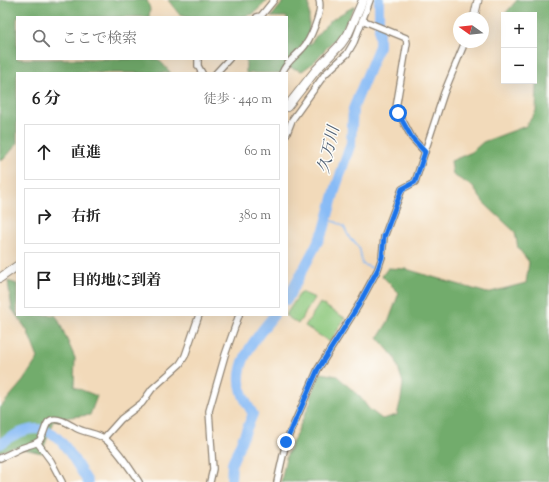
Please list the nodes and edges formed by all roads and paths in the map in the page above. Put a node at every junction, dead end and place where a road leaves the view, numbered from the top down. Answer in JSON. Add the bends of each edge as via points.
{"nodes":[{"id":1,"x":274,"y":0,"type":"edge"},
{"id":2,"x":319,"y":0,"type":"edge"},
{"id":3,"x":362,"y":0,"type":"edge"},
{"id":4,"x":370,"y":0,"type":"edge"},
{"id":5,"x":478,"y":0,"type":"edge"},
{"id":6,"x":475,"y":12,"type":"edge"},
{"id":7,"x":261,"y":16,"type":"edge"},
{"id":8,"x":362,"y":20,"type":"junction"},
{"id":9,"x":463,"y":48,"type":"edge"},
{"id":10,"x":198,"y":60,"type":"edge"},
{"id":11,"x":228,"y":60,"type":"edge"},
{"id":12,"x":201,"y":72,"type":"edge"},
{"id":13,"x":217,"y":72,"type":"edge"},
{"id":14,"x":283,"y":72,"type":"edge"},
{"id":15,"x":288,"y":106,"type":"edge"},
{"id":16,"x":288,"y":130,"type":"edge"},
{"id":17,"x":425,"y":152,"type":"junction"},
{"id":18,"x":16,"y":267,"type":"edge"},
{"id":19,"x":0,"y":278,"type":"edge"},
{"id":20,"x":199,"y":316,"type":"edge"},
{"id":21,"x":238,"y":316,"type":"edge"},
{"id":22,"x":104,"y":438,"type":"junction"},
{"id":23,"x":39,"y":440,"type":"junction"},
{"id":24,"x":0,"y":458,"type":"edge"},
{"id":25,"x":62,"y":482,"type":"edge"},
{"id":26,"x":139,"y":482,"type":"edge"},
{"id":27,"x":210,"y":482,"type":"edge"},
{"id":28,"x":276,"y":482,"type":"edge"}],
"edges":[{"from":1,"to":7,"type":"street"},
{"from":2,"to":14,"type":"street","via":[[321,5],[317,22],[304,48],[290,60]]},
{"from":3,"to":15,"type":"main road","via":[[348,34]]},
{"from":4,"to":8,"type":"street"},
{"from":5,"to":6,"type":"street"},
{"from":8,"to":16,"type":"street","via":[[347,54],[325,74],[292,120]]},
{"from":8,"to":17,"type":"street","via":[[406,38],[396,108],[412,138]]},
{"from":9,"to":17,"type":"street","via":[[444,93]]},
{"from":10,"to":12,"type":"street"},
{"from":11,"to":13,"type":"street"},
{"from":17,"to":28,"type":"street","via":[[415,182],[402,189],[399,196],[384,237],[378,269],[318,369],[286,442]]},
{"from":18,"to":19,"type":"main road"},
{"from":20,"to":22,"type":"street","via":[[180,364]]},
{"from":21,"to":27,"type":"street","via":[[209,411],[213,469]]},
{"from":22,"to":23,"type":"street","via":[[65,422],[52,420],[47,422]]},
{"from":22,"to":26,"type":"street"},
{"from":23,"to":24,"type":"street"},
{"from":23,"to":25,"type":"street"}]}
